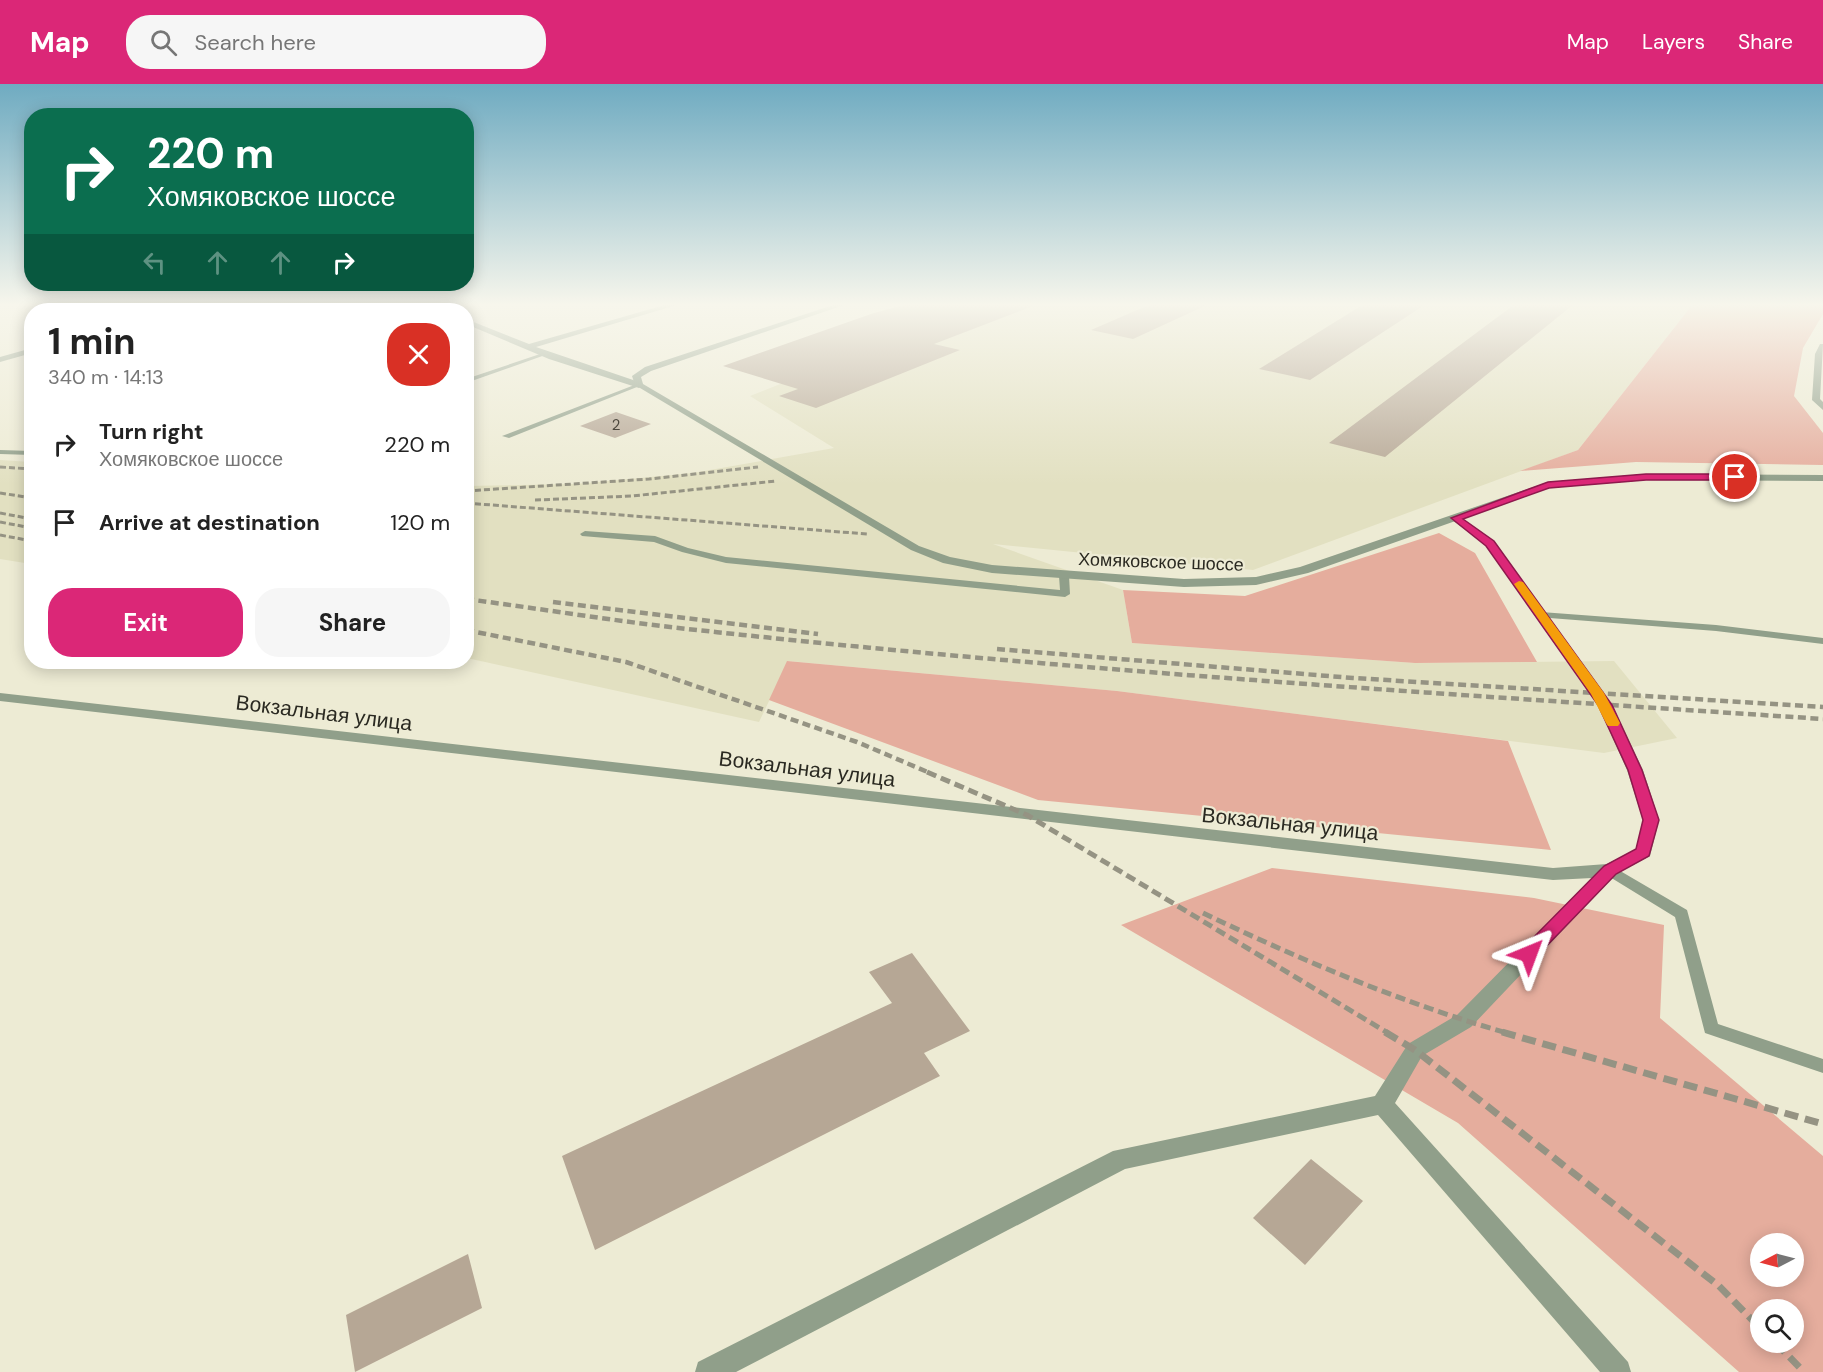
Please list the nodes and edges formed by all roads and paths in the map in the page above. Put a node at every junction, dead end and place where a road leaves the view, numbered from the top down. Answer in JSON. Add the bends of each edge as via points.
{"nodes":[{"id":1,"x":515,"y":364,"type":"edge"},
{"id":2,"x":576,"y":364,"type":"edge"},
{"id":3,"x":663,"y":364,"type":"edge"},
{"id":4,"x":1818,"y":364,"type":"edge"},
{"id":5,"x":474,"y":378,"type":"edge"},
{"id":6,"x":639,"y":385,"type":"junction"},
{"id":7,"x":1823,"y":407,"type":"edge"},
{"id":8,"x":506,"y":436,"type":"dead end"},
{"id":9,"x":0,"y":452,"type":"edge"},
{"id":10,"x":24,"y":453,"type":"edge"},
{"id":11,"x":1823,"y":478,"type":"edge"},
{"id":12,"x":1456,"y":518,"type":"junction"},
{"id":13,"x":585,"y":534,"type":"dead end"},
{"id":14,"x":1064,"y":576,"type":"junction"},
{"id":15,"x":1541,"y":615,"type":"junction"},
{"id":16,"x":1823,"y":641,"type":"edge"},
{"id":17,"x":0,"y":698,"type":"edge"},
{"id":18,"x":1610,"y":870,"type":"junction"},
{"id":19,"x":1823,"y":1066,"type":"edge"},
{"id":20,"x":1382,"y":1104,"type":"junction"},
{"id":21,"x":708,"y":1372,"type":"edge"},
{"id":22,"x":1618,"y":1372,"type":"edge"}],
"edges":[{"from":1,"to":5,"type":"lane"},
{"from":2,"to":6,"type":"street","name":"Хомяковское шоссе"},
{"from":3,"to":6,"type":"street","via":[[636,376]]},
{"from":4,"to":7,"type":"street","via":[[1816,400]]},
{"from":6,"to":8,"type":"lane"},
{"from":6,"to":14,"type":"street","name":"Хомяковское шоссе","via":[[915,548],[947,560],[992,569]]},
{"from":9,"to":10,"type":"lane"},
{"from":11,"to":12,"type":"street","name":"Хомяковское шоссе","via":[[1646,477],[1548,485]]},
{"from":12,"to":14,"type":"street","name":"Хомяковское шоссе","via":[[1304,570],[1256,581],[1184,583]]},
{"from":12,"to":15,"type":"street","via":[[1490,543]]},
{"from":13,"to":14,"type":"lane","via":[[655,539],[726,560],[1065,594]]},
{"from":15,"to":16,"type":"lane","via":[[1716,628]]},
{"from":15,"to":18,"type":"street","via":[[1605,705],[1635,770],[1651,820],[1644,852]]},
{"from":17,"to":18,"type":"street","name":"Вокзальная улица","via":[[1553,874]]},
{"from":18,"to":19,"type":"lane","via":[[1682,914],[1711,1028]]},
{"from":18,"to":20,"type":"street","via":[[1464,1021],[1415,1050]]},
{"from":20,"to":21,"type":"street","via":[[1121,1159]]},
{"from":20,"to":22,"type":"street"}]}
